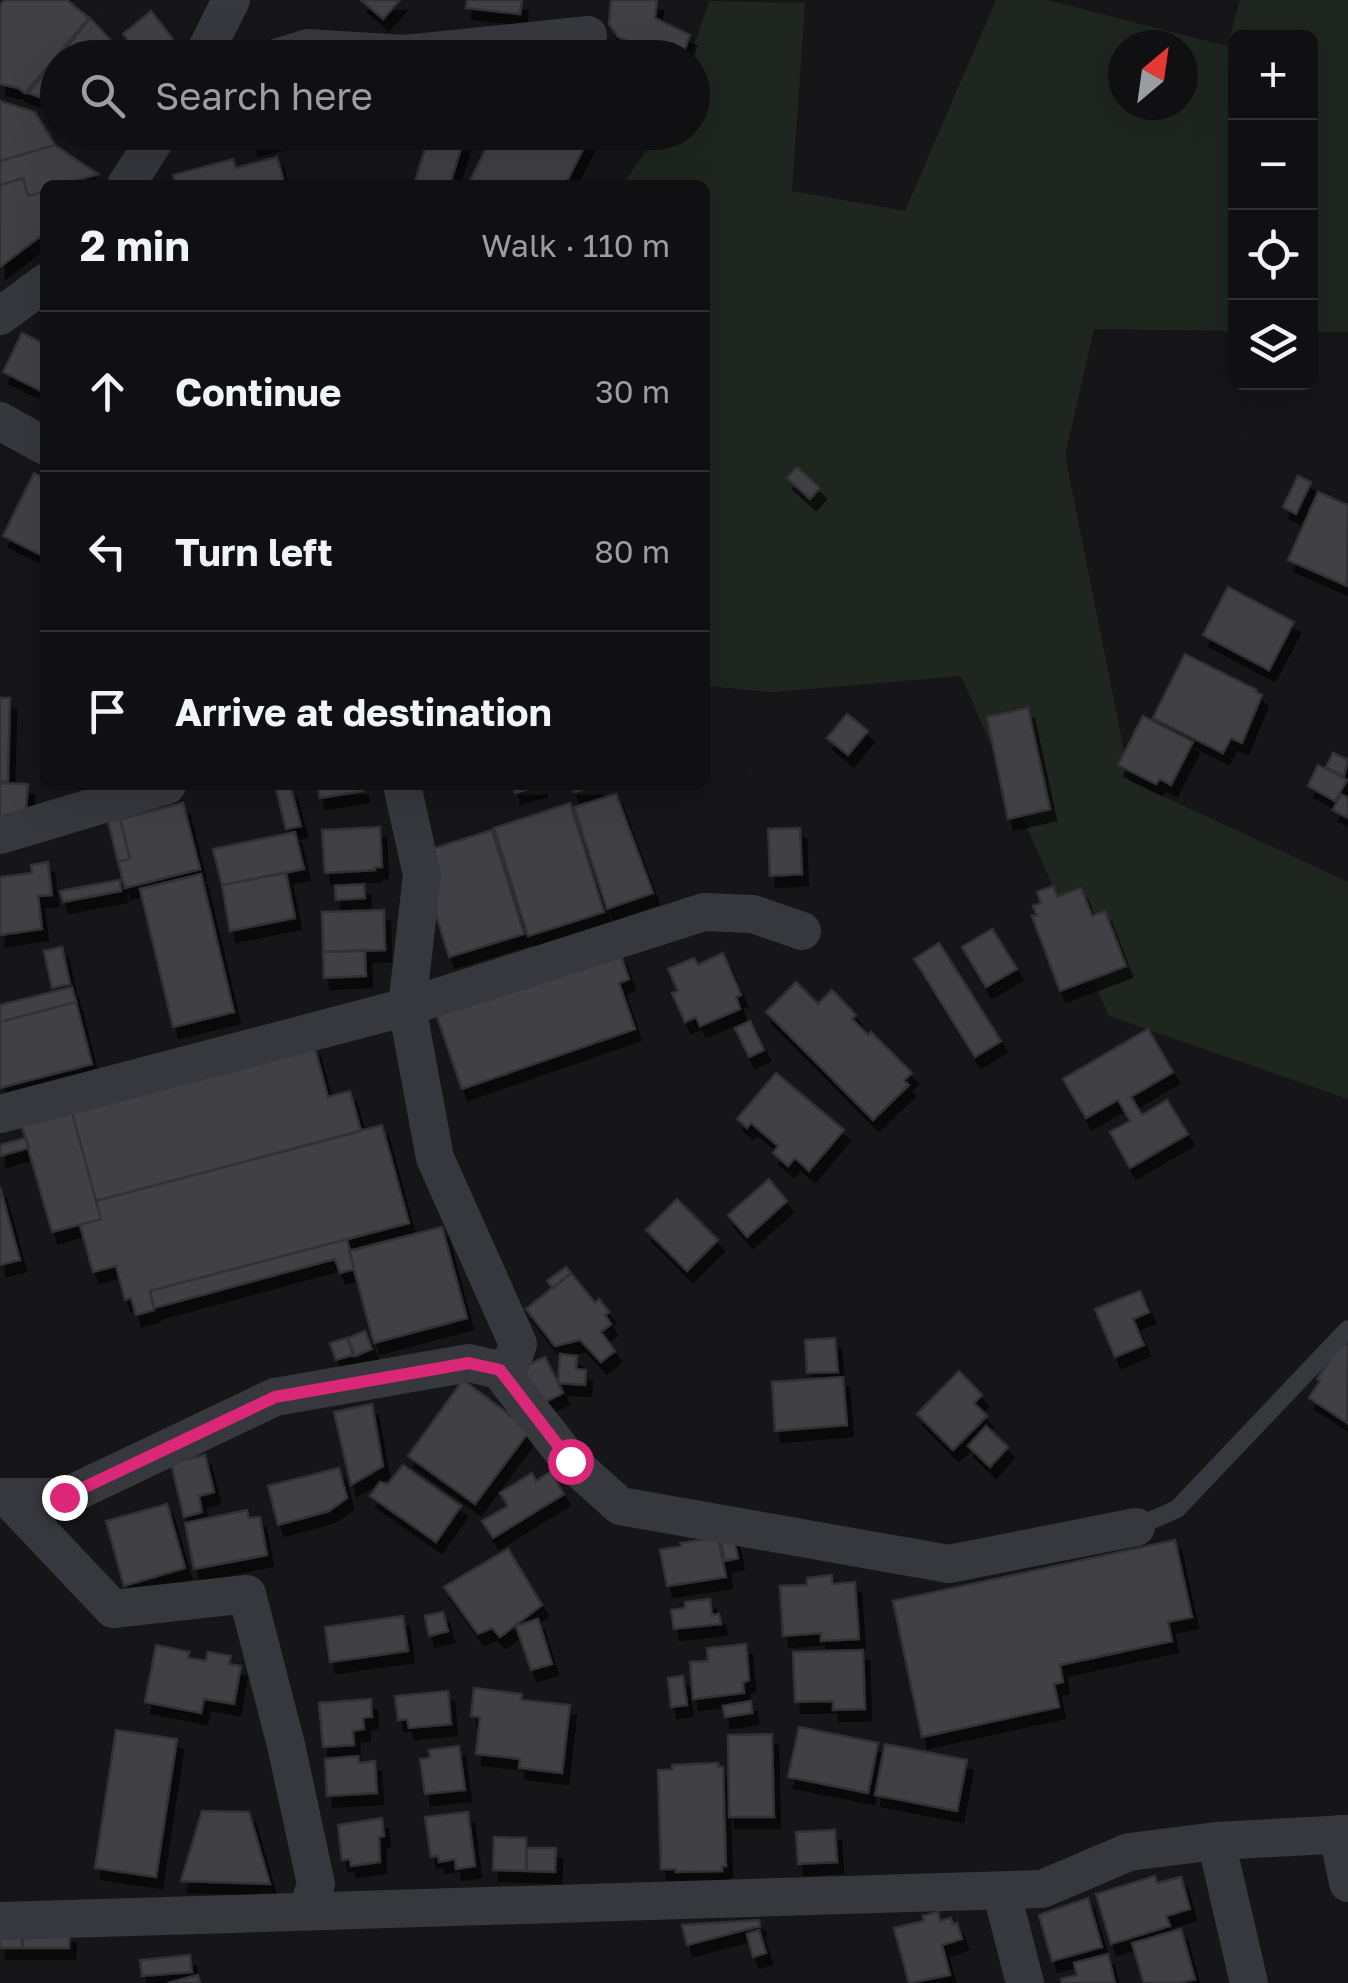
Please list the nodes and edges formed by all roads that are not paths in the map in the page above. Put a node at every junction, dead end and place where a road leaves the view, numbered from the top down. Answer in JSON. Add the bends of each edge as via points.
{"nodes":[{"id":1,"x":231,"y":0,"type":"edge"},
{"id":2,"x":588,"y":35,"type":"dead end"},
{"id":3,"x":211,"y":40,"type":"edge"},
{"id":4,"x":540,"y":40,"type":"edge"},
{"id":5,"x":148,"y":150,"type":"edge"},
{"id":6,"x":129,"y":180,"type":"edge"},
{"id":7,"x":40,"y":287,"type":"edge"},
{"id":8,"x":0,"y":316,"type":"edge"},
{"id":9,"x":0,"y":422,"type":"edge"},
{"id":10,"x":40,"y":443,"type":"edge"},
{"id":11,"x":150,"y":790,"type":"edge"},
{"id":12,"x":403,"y":790,"type":"edge"},
{"id":13,"x":0,"y":835,"type":"edge"},
{"id":14,"x":802,"y":931,"type":"dead end"},
{"id":15,"x":407,"y":1006,"type":"junction"},
{"id":16,"x":0,"y":1114,"type":"edge"},
{"id":17,"x":1348,"y":1328,"type":"edge"},
{"id":18,"x":500,"y":1370,"type":"junction"},
{"id":19,"x":4,"y":1497,"type":"edge"},
{"id":20,"x":1136,"y":1527,"type":"joint"},
{"id":21,"x":1343,"y":1834,"type":"edge"},
{"id":22,"x":1216,"y":1841,"type":"junction"},
{"id":23,"x":1348,"y":1883,"type":"edge"},
{"id":24,"x":1001,"y":1890,"type":"junction"},
{"id":25,"x":307,"y":1912,"type":"junction"},
{"id":26,"x":0,"y":1921,"type":"edge"},
{"id":27,"x":1025,"y":1983,"type":"edge"},
{"id":28,"x":1249,"y":1983,"type":"edge"}],
"edges":[{"from":1,"to":3,"type":"street"},
{"from":2,"to":4,"type":"street"},
{"from":5,"to":6,"type":"street"},
{"from":7,"to":8,"type":"street"},
{"from":9,"to":10,"type":"street"},
{"from":11,"to":13,"type":"street"},
{"from":12,"to":15,"type":"street","via":[[422,875]]},
{"from":14,"to":15,"type":"street","via":[[753,914],[704,912]]},
{"from":15,"to":16,"type":"street"},
{"from":15,"to":18,"type":"street","via":[[435,1158],[518,1344]]},
{"from":17,"to":20,"type":"lane","via":[[1177,1509]]},
{"from":18,"to":19,"type":"street","via":[[469,1363],[275,1397],[64,1497]]},
{"from":18,"to":20,"type":"street","via":[[570,1461],[620,1506],[950,1564]]},
{"from":19,"to":25,"type":"street","via":[[113,1609],[247,1594],[316,1884]]},
{"from":21,"to":22,"type":"street"},
{"from":21,"to":23,"type":"street"},
{"from":22,"to":24,"type":"street","via":[[1129,1852],[1042,1889]]},
{"from":22,"to":28,"type":"street"},
{"from":24,"to":25,"type":"street"},
{"from":24,"to":27,"type":"street"},
{"from":25,"to":26,"type":"street"}]}
